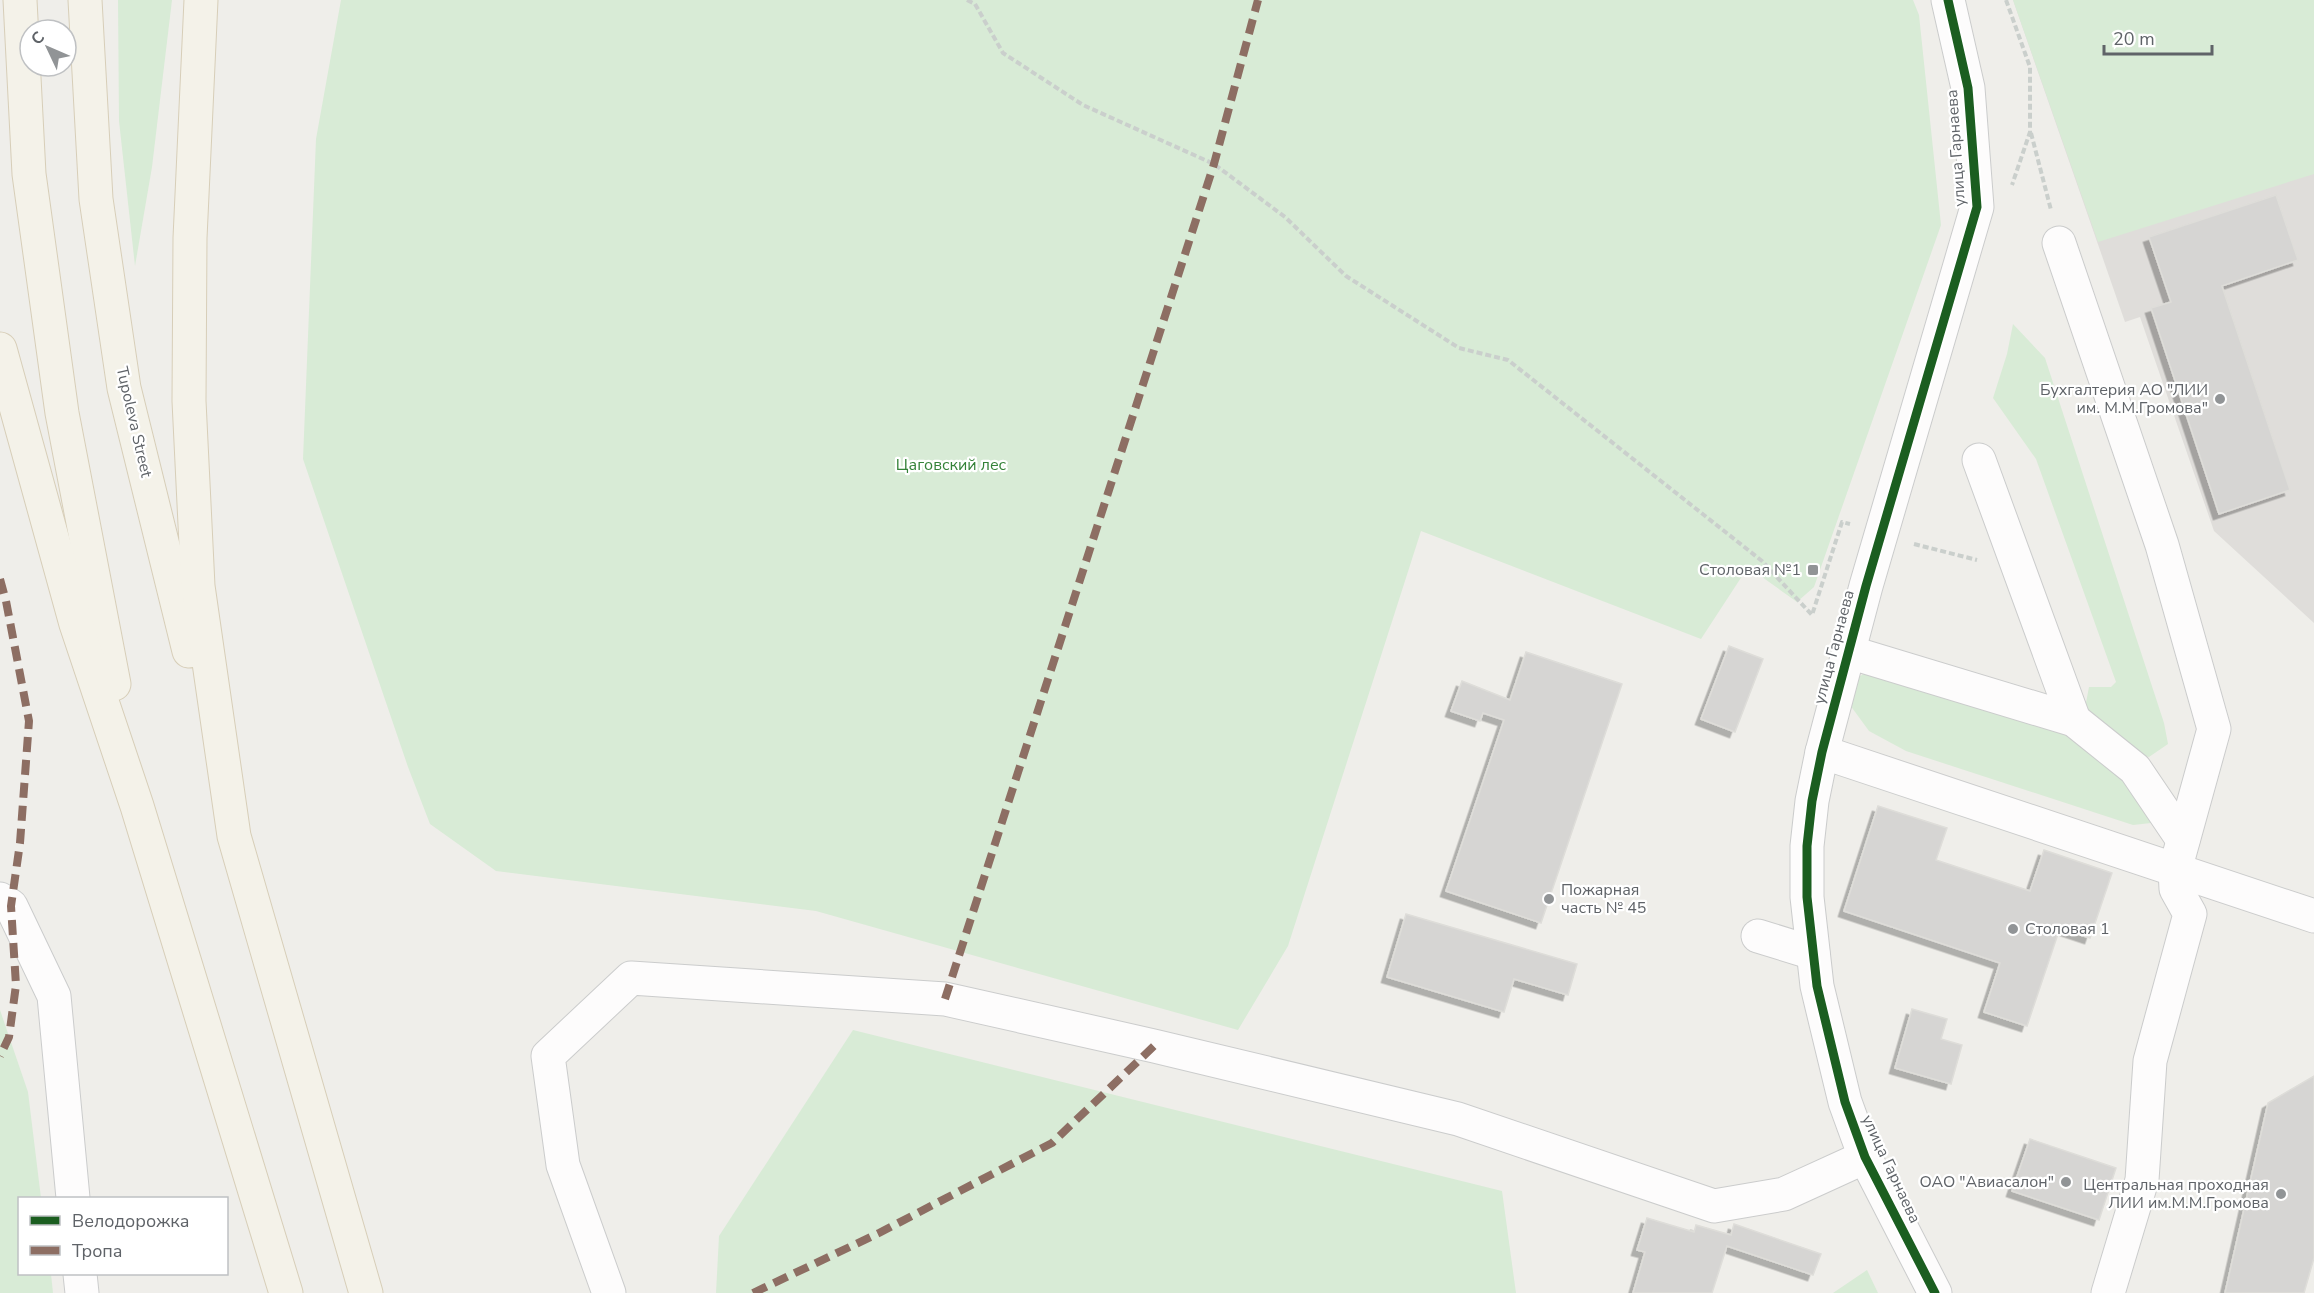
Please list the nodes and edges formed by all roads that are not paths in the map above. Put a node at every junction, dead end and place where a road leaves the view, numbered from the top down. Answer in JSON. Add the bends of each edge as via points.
{"nodes":[{"id":1,"x":20,"y":0,"type":"edge"},
{"id":2,"x":84,"y":0,"type":"edge"},
{"id":3,"x":201,"y":0,"type":"edge"},
{"id":4,"x":1948,"y":0,"type":"edge"},
{"id":5,"x":2059,"y":243,"type":"road end"},
{"id":6,"x":0,"y":349,"type":"edge"},
{"id":7,"x":1979,"y":460,"type":"dead end"},
{"id":8,"x":1849,"y":652,"type":"junction"},
{"id":9,"x":2074,"y":720,"type":"junction"},
{"id":10,"x":1822,"y":752,"type":"junction"},
{"id":11,"x":137,"y":806,"type":"junction"},
{"id":12,"x":234,"y":836,"type":"junction"},
{"id":13,"x":2179,"y":855,"type":"junction"},
{"id":14,"x":0,"y":899,"type":"edge"},
{"id":15,"x":2314,"y":916,"type":"edge"},
{"id":16,"x":1758,"y":936,"type":"dead end"},
{"id":17,"x":1813,"y":953,"type":"junction"},
{"id":18,"x":1865,"y":1157,"type":"junction"},
{"id":19,"x":73,"y":1197,"type":"edge"},
{"id":20,"x":80,"y":1275,"type":"edge"},
{"id":21,"x":82,"y":1293,"type":"edge"},
{"id":22,"x":286,"y":1293,"type":"edge"},
{"id":23,"x":366,"y":1293,"type":"edge"},
{"id":24,"x":609,"y":1293,"type":"edge"},
{"id":25,"x":1935,"y":1293,"type":"edge"},
{"id":26,"x":2108,"y":1293,"type":"edge"}],
"edges":[{"from":1,"to":11,"type":"main road","via":[[29,174],[62,413]]},
{"from":2,"to":12,"type":"main road","name":"Tupoleva Street","via":[[96,199],[124,388]]},
{"from":3,"to":12,"type":"main road","via":[[190,238],[189,401],[198,586]]},
{"from":4,"to":8,"type":"street","name":"улица Гарнаева","via":[[1968,88],[1977,207]]},
{"from":5,"to":13,"type":"street","via":[[2162,545],[2214,729]]},
{"from":6,"to":11,"type":"main road","via":[[76,624]]},
{"from":7,"to":9,"type":"street"},
{"from":8,"to":9,"type":"street"},
{"from":8,"to":10,"type":"street","name":"улица Гарнаева"},
{"from":9,"to":13,"type":"street","via":[[2135,769]]},
{"from":10,"to":13,"type":"street"},
{"from":10,"to":17,"type":"street","name":"улица Гарнаева","via":[[1807,846]]},
{"from":11,"to":22,"type":"main road"},
{"from":12,"to":23,"type":"main road"},
{"from":13,"to":15,"type":"street"},
{"from":13,"to":26,"type":"street","via":[[2176,890],[2190,914],[2150,1061],[2142,1180]]},
{"from":14,"to":19,"type":"street","via":[[11,906],[54,996]]},
{"from":16,"to":17,"type":"street"},
{"from":17,"to":18,"type":"street","name":"улица Гарнаева","via":[[1829,1045]]},
{"from":18,"to":24,"type":"street","via":[[1784,1194],[1714,1206],[1458,1119],[945,999],[631,978],[548,1056],[563,1165]]},
{"from":18,"to":25,"type":"street","name":"улица Гарнаева"},
{"from":20,"to":21,"type":"street"}]}
